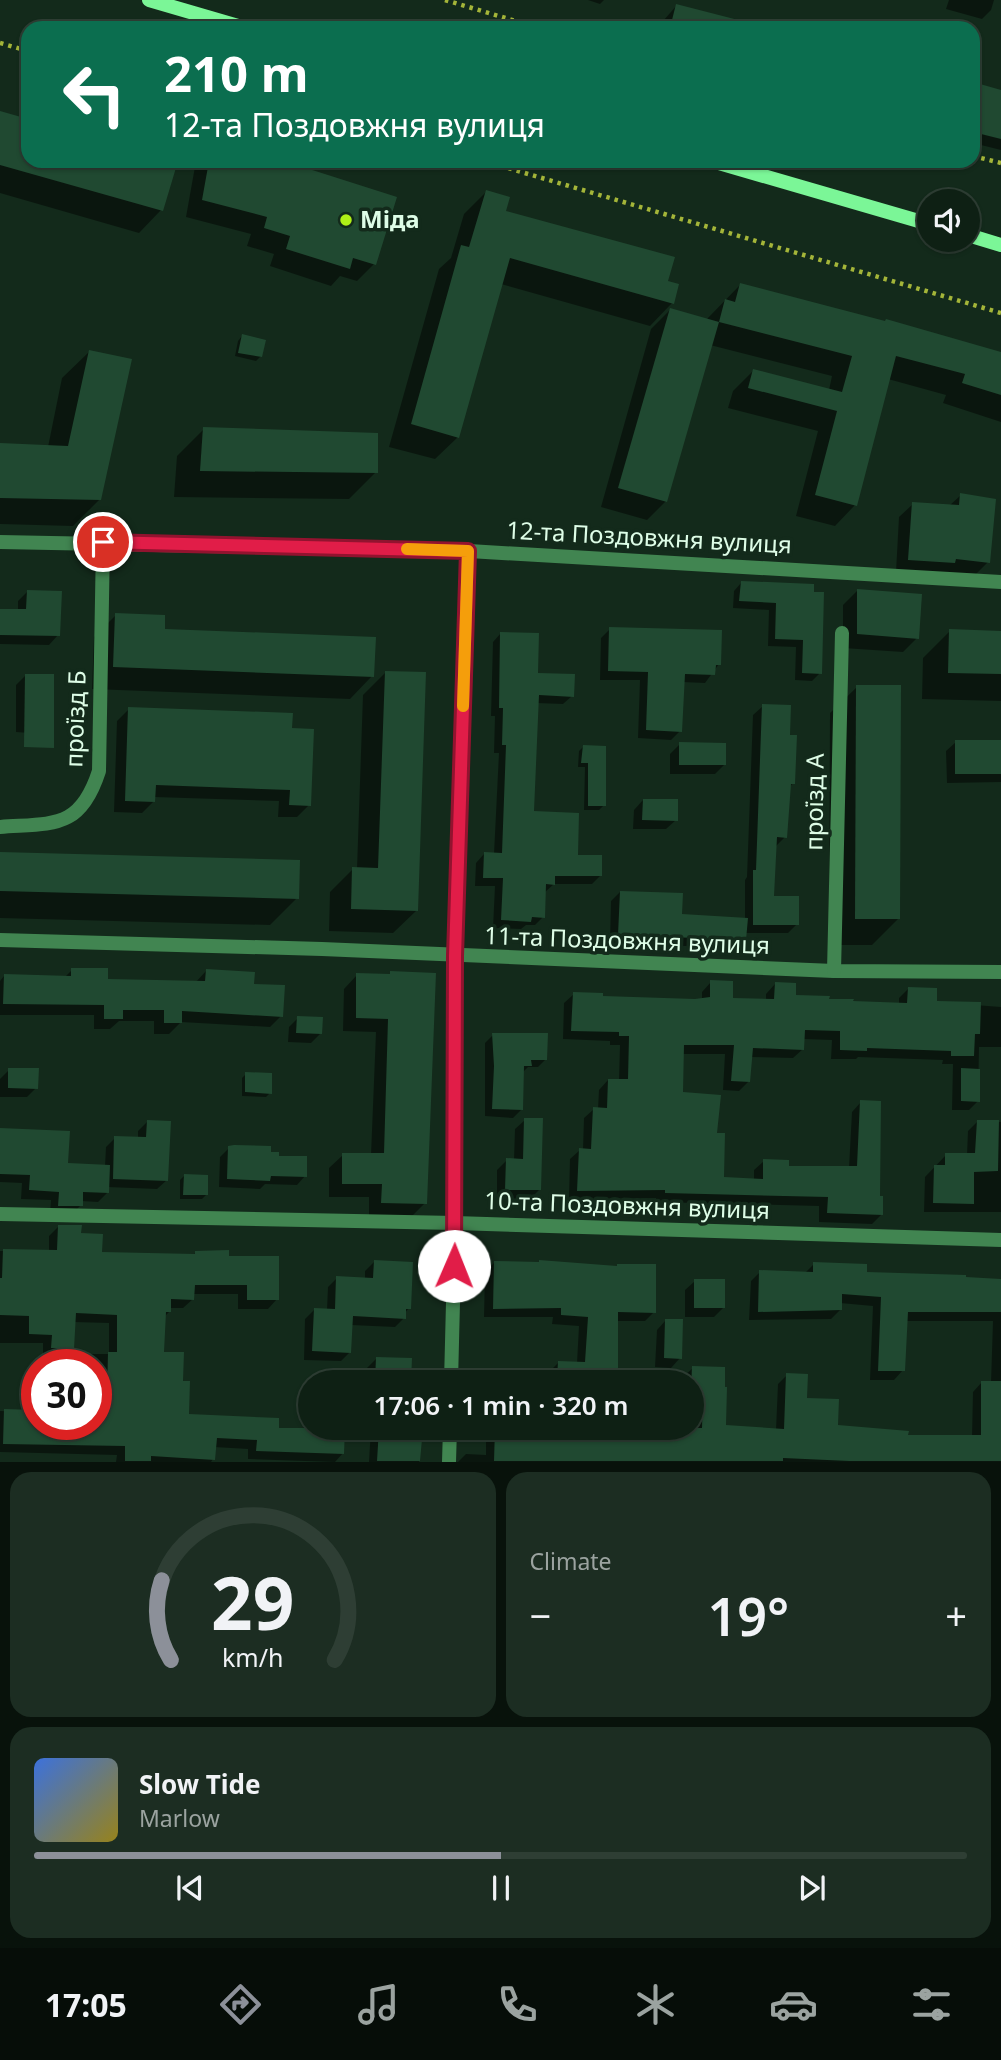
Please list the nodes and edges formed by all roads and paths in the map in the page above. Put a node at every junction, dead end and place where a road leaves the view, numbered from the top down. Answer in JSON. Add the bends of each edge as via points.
{"nodes":[{"id":1,"x":149,"y":0,"type":"edge"},
{"id":2,"x":445,"y":0,"type":"edge"},
{"id":3,"x":221,"y":21,"type":"edge"},
{"id":4,"x":516,"y":21,"type":"edge"},
{"id":5,"x":0,"y":43,"type":"edge"},
{"id":6,"x":21,"y":49,"type":"edge"},
{"id":7,"x":980,"y":158,"type":"edge"},
{"id":8,"x":1001,"y":163,"type":"edge"},
{"id":9,"x":508,"y":168,"type":"edge"},
{"id":10,"x":736,"y":168,"type":"edge"},
{"id":11,"x":917,"y":221,"type":"edge"},
{"id":12,"x":980,"y":239,"type":"edge"},
{"id":13,"x":1001,"y":245,"type":"edge"},
{"id":14,"x":1001,"y":313,"type":"edge"},
{"id":15,"x":0,"y":542,"type":"edge"},
{"id":16,"x":103,"y":542,"type":"junction"},
{"id":17,"x":468,"y":551,"type":"junction"},
{"id":18,"x":1001,"y":582,"type":"edge"},
{"id":19,"x":842,"y":634,"type":"dead end"},
{"id":20,"x":0,"y":827,"type":"edge"},
{"id":21,"x":0,"y":940,"type":"edge"},
{"id":22,"x":455,"y":956,"type":"junction"},
{"id":23,"x":834,"y":971,"type":"junction"},
{"id":24,"x":1001,"y":972,"type":"edge"},
{"id":25,"x":0,"y":1213,"type":"edge"},
{"id":26,"x":455,"y":1223,"type":"junction"},
{"id":27,"x":1001,"y":1240,"type":"edge"},
{"id":28,"x":451,"y":1370,"type":"edge"},
{"id":29,"x":450,"y":1440,"type":"edge"},
{"id":30,"x":449,"y":1461,"type":"edge"}],
"edges":[{"from":1,"to":3,"type":"main road"},
{"from":2,"to":4,"type":"path"},
{"from":5,"to":6,"type":"path"},
{"from":7,"to":8,"type":"path"},
{"from":9,"to":14,"type":"path"},
{"from":10,"to":11,"type":"main road"},
{"from":12,"to":13,"type":"main road"},
{"from":15,"to":16,"type":"street","name":"12-та Поздовжня вулиця"},
{"from":16,"to":17,"type":"street","name":"12-та Поздовжня вулиця"},
{"from":16,"to":20,"type":"street","name":"проїзд Б","via":[[99,771],[92,792],[66,820]]},
{"from":17,"to":18,"type":"street","name":"12-та Поздовжня вулиця"},
{"from":17,"to":22,"type":"street"},
{"from":19,"to":23,"type":"street","name":"проїзд А"},
{"from":21,"to":22,"type":"street","name":"11-та Поздовжня вулиця"},
{"from":22,"to":23,"type":"street","name":"11-та Поздовжня вулиця"},
{"from":22,"to":26,"type":"street"},
{"from":23,"to":24,"type":"street","name":"11-та Поздовжня вулиця"},
{"from":25,"to":26,"type":"street","name":"10-та Поздовжня вулиця"},
{"from":26,"to":27,"type":"street","name":"10-та Поздовжня вулиця"},
{"from":26,"to":28,"type":"street"},
{"from":29,"to":30,"type":"street"}]}
